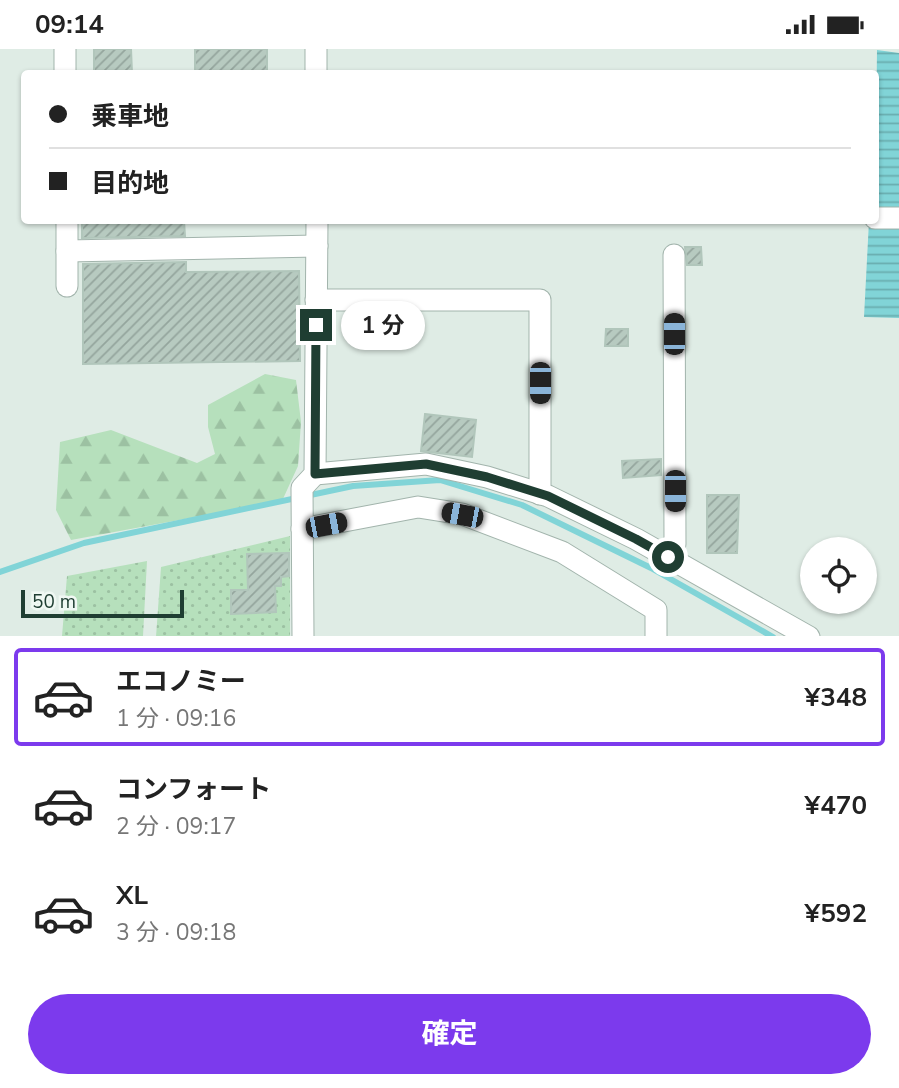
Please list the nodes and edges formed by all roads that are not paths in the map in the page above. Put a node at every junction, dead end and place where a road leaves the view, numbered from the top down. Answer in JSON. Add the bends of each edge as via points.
{"nodes":[{"id":1,"x":65,"y":49,"type":"edge"},
{"id":2,"x":316,"y":49,"type":"edge"},
{"id":3,"x":65,"y":70,"type":"edge"},
{"id":4,"x":316,"y":70,"type":"edge"},
{"id":5,"x":879,"y":218,"type":"edge"},
{"id":6,"x":899,"y":218,"type":"edge"},
{"id":7,"x":67,"y":224,"type":"edge"},
{"id":8,"x":317,"y":224,"type":"edge"},
{"id":9,"x":317,"y":246,"type":"junction"},
{"id":10,"x":67,"y":251,"type":"junction"},
{"id":11,"x":674,"y":255,"type":"dead end"},
{"id":12,"x":67,"y":286,"type":"dead end"},
{"id":13,"x":316,"y":300,"type":"junction"},
{"id":14,"x":315,"y":474,"type":"junction"},
{"id":15,"x":540,"y":494,"type":"junction"},
{"id":16,"x":302,"y":529,"type":"junction"},
{"id":17,"x":668,"y":557,"type":"junction"},
{"id":18,"x":303,"y":636,"type":"edge"},
{"id":19,"x":656,"y":636,"type":"edge"},
{"id":20,"x":809,"y":636,"type":"edge"}],
"edges":[{"from":1,"to":3,"type":"street"},
{"from":2,"to":4,"type":"street"},
{"from":5,"to":6,"type":"street"},
{"from":7,"to":10,"type":"street"},
{"from":8,"to":9,"type":"street"},
{"from":9,"to":10,"type":"street"},
{"from":9,"to":13,"type":"street"},
{"from":10,"to":12,"type":"street"},
{"from":11,"to":17,"type":"street","via":[[675,544]]},
{"from":13,"to":14,"type":"street"},
{"from":13,"to":15,"type":"street","via":[[540,300]]},
{"from":14,"to":15,"type":"street","via":[[426,464]]},
{"from":14,"to":16,"type":"street","via":[[302,488]]},
{"from":15,"to":17,"type":"street"},
{"from":16,"to":18,"type":"street"},
{"from":16,"to":19,"type":"street","via":[[418,507],[462,515],[562,552],[656,610]]},
{"from":17,"to":20,"type":"street"}]}
